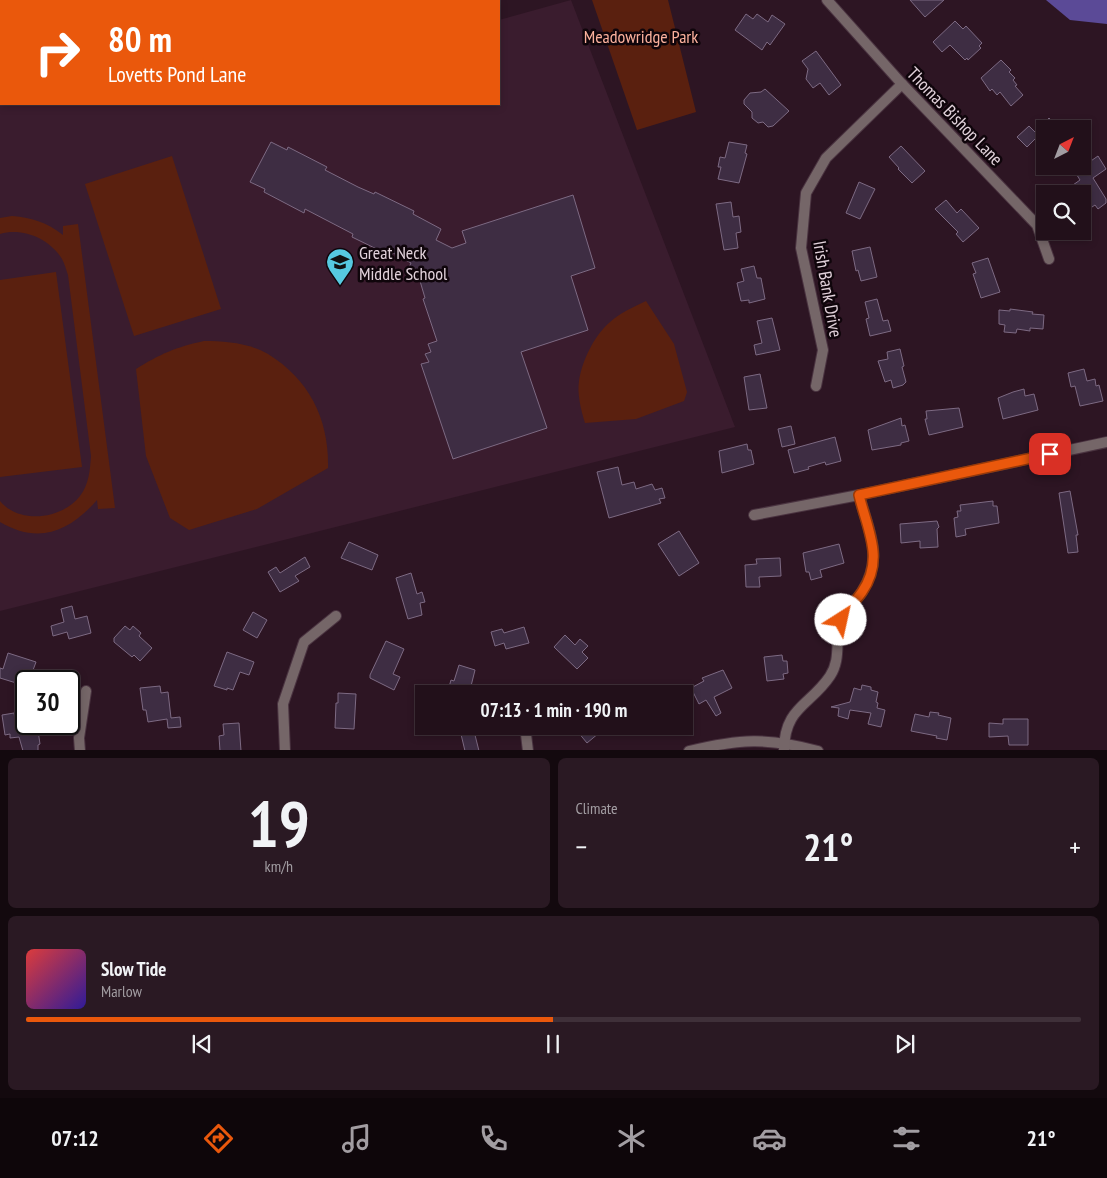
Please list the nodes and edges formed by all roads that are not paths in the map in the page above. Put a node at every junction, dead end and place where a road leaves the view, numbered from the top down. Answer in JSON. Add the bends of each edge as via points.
{"nodes":[{"id":1,"x":827,"y":0,"type":"edge"},
{"id":2,"x":902,"y":84,"type":"junction"},
{"id":3,"x":1049,"y":259,"type":"dead end"},
{"id":4,"x":816,"y":386,"type":"dead end"},
{"id":5,"x":1107,"y":442,"type":"edge"},
{"id":6,"x":859,"y":495,"type":"junction"},
{"id":7,"x":754,"y":515,"type":"dead end"},
{"id":8,"x":336,"y":616,"type":"dead end"},
{"id":9,"x":86,"y":692,"type":"dead end"},
{"id":10,"x":526,"y":735,"type":"edge"},
{"id":11,"x":784,"y":746,"type":"edge"},
{"id":12,"x":80,"y":750,"type":"edge"},
{"id":13,"x":285,"y":750,"type":"edge"},
{"id":14,"x":528,"y":750,"type":"edge"},
{"id":15,"x":689,"y":750,"type":"edge"},
{"id":16,"x":818,"y":750,"type":"edge"}],
"edges":[{"from":1,"to":2,"type":"street","name":"Thomas Bishop Lane"},
{"from":2,"to":3,"type":"street","name":"Thomas Bishop Lane","via":[[1037,225]]},
{"from":2,"to":4,"type":"street","name":"Irish Bank Drive","via":[[826,158],[806,193],[801,248],[823,350]]},
{"from":5,"to":6,"type":"street"},
{"from":6,"to":7,"type":"street"},
{"from":6,"to":11,"type":"street","via":[[874,545],[872,569],[862,593],[841,620],[836,662],[830,675],[794,714]]},
{"from":8,"to":13,"type":"street","via":[[304,642],[283,704]]},
{"from":9,"to":12,"type":"street"},
{"from":10,"to":14,"type":"street"},
{"from":11,"to":15,"type":"street","via":[[754,740]]},
{"from":11,"to":16,"type":"street"}]}
